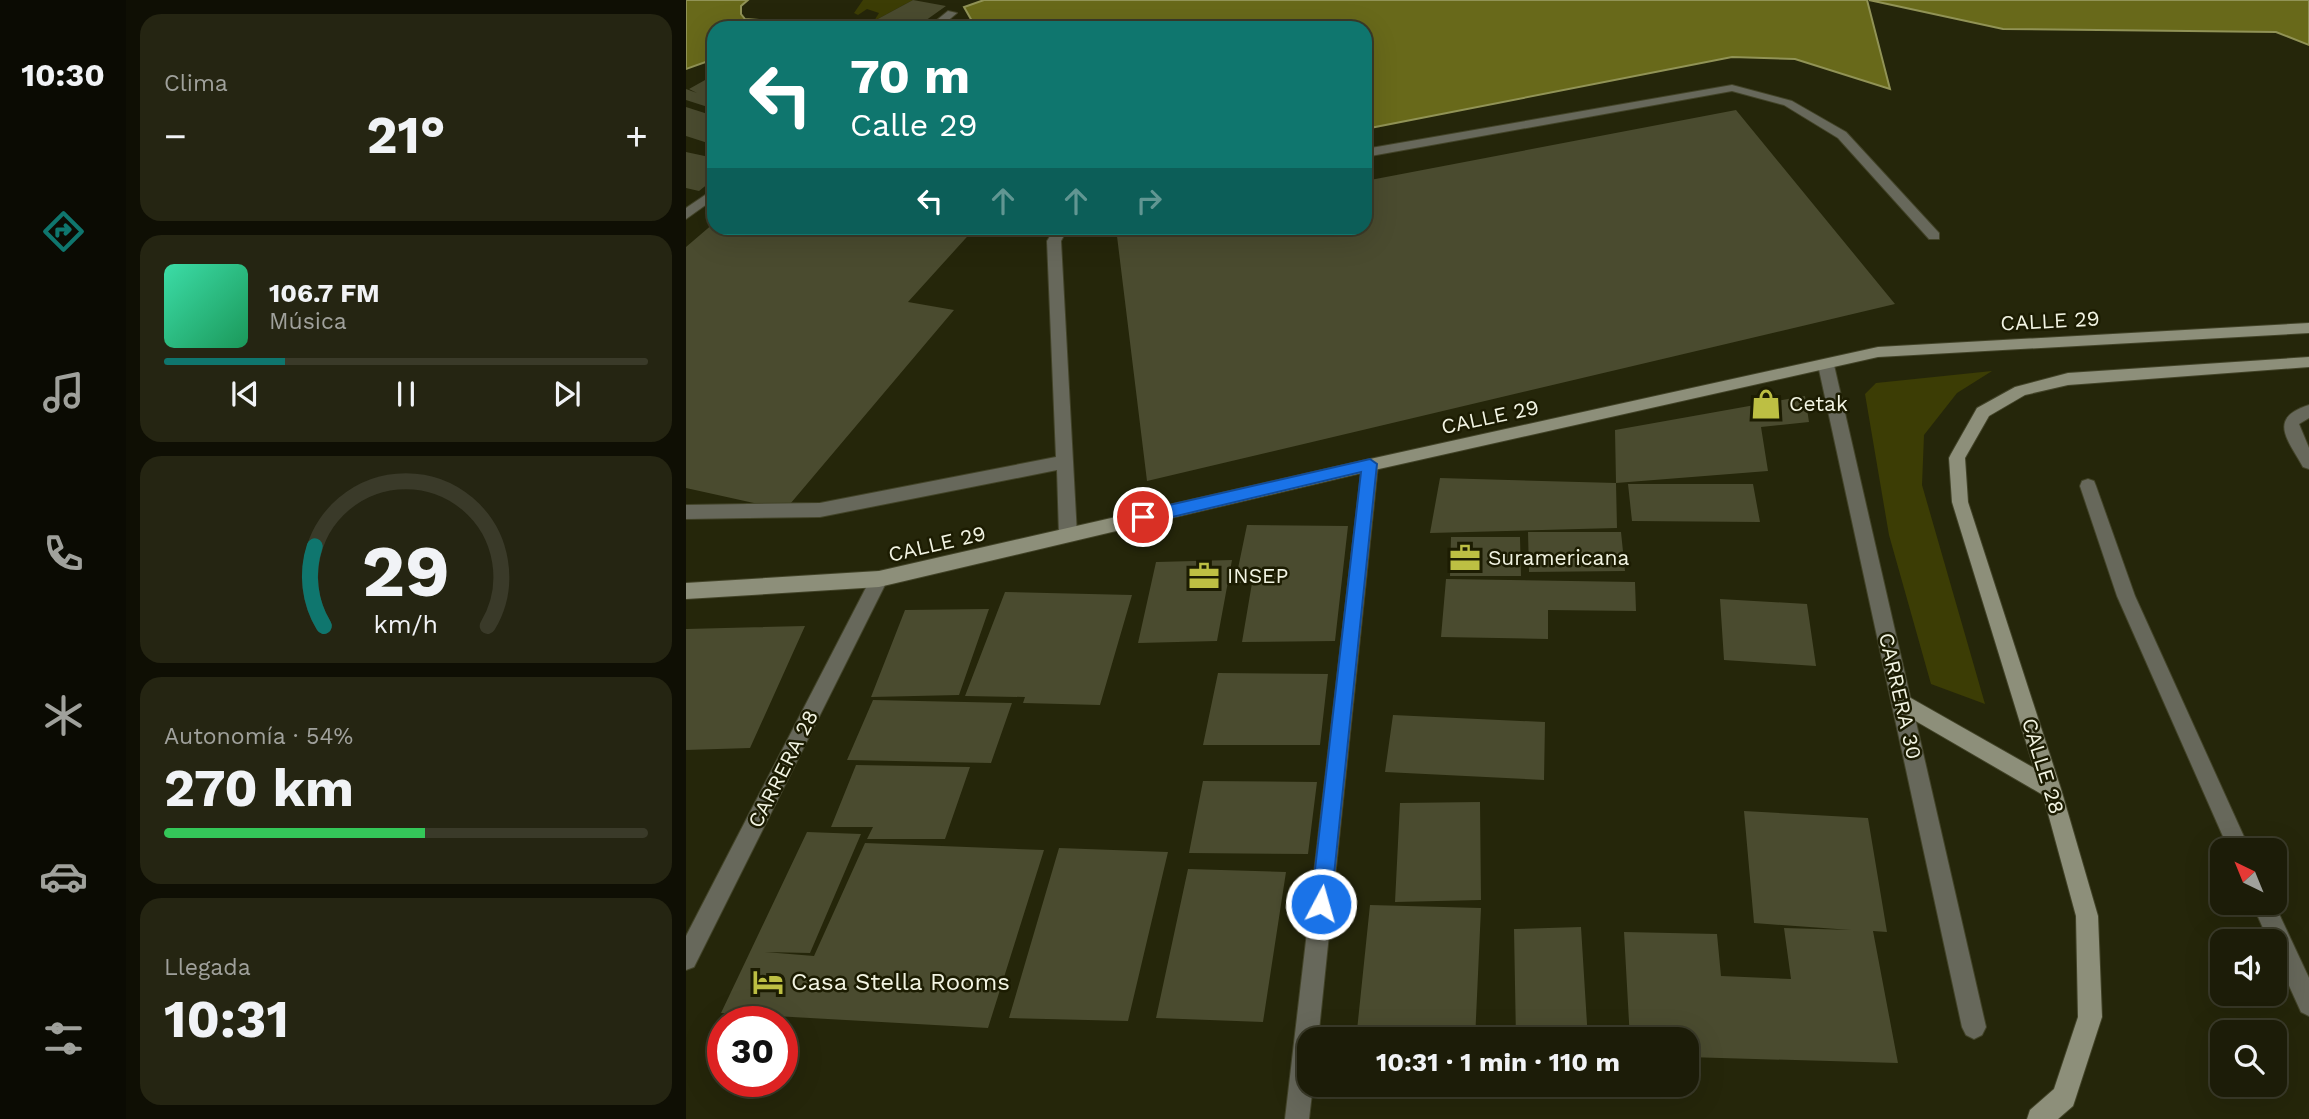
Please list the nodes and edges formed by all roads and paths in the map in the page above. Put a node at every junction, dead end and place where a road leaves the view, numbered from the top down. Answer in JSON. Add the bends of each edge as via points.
{"nodes":[{"id":1,"x":952,"y":13,"type":"dead end"},
{"id":2,"x":941,"y":21,"type":"edge"},
{"id":3,"x":1372,"y":152,"type":"edge"},
{"id":4,"x":707,"y":198,"type":"edge"},
{"id":5,"x":686,"y":215,"type":"edge"},
{"id":6,"x":1057,"y":235,"type":"edge"},
{"id":7,"x":1934,"y":236,"type":"dead end"},
{"id":8,"x":2309,"y":328,"type":"edge"},
{"id":9,"x":2309,"y":362,"type":"edge"},
{"id":10,"x":1826,"y":365,"type":"junction"},
{"id":11,"x":2309,"y":411,"type":"edge"},
{"id":12,"x":2303,"y":440,"type":"edge"},
{"id":13,"x":1064,"y":461,"type":"junction"},
{"id":14,"x":2309,"y":463,"type":"edge"},
{"id":15,"x":1370,"y":464,"type":"junction"},
{"id":16,"x":2088,"y":486,"type":"dead end"},
{"id":17,"x":686,"y":512,"type":"edge"},
{"id":18,"x":1068,"y":535,"type":"junction"},
{"id":19,"x":880,"y":579,"type":"junction"},
{"id":20,"x":686,"y":591,"type":"edge"},
{"id":21,"x":1902,"y":703,"type":"junction"},
{"id":22,"x":2050,"y":789,"type":"junction"},
{"id":23,"x":2235,"y":838,"type":"edge"},
{"id":24,"x":2268,"y":915,"type":"edge"},
{"id":25,"x":686,"y":959,"type":"edge"},
{"id":26,"x":2309,"y":1004,"type":"edge"},
{"id":27,"x":1975,"y":1027,"type":"dead end"},
{"id":28,"x":1297,"y":1119,"type":"edge"},
{"id":29,"x":2039,"y":1119,"type":"edge"}],
"edges":[{"from":1,"to":2,"type":"street"},
{"from":3,"to":7,"type":"street","via":[[1732,88],[1788,103],[1842,135]]},
{"from":4,"to":5,"type":"street"},
{"from":6,"to":13,"type":"street"},
{"from":8,"to":10,"type":"main road","name":"CALLE 29","via":[[1878,352]]},
{"from":9,"to":22,"type":"main road","name":"CALLE 28","via":[[2068,379],[2020,391],[1983,412],[1957,458],[1961,502]]},
{"from":10,"to":15,"type":"main road","name":"CALLE 29"},
{"from":10,"to":21,"type":"street","name":"CARRERA 30"},
{"from":11,"to":12,"type":"street","via":[[2291,421]]},
{"from":12,"to":14,"type":"street"},
{"from":13,"to":17,"type":"street","via":[[820,510]]},
{"from":13,"to":18,"type":"street"},
{"from":15,"to":18,"type":"main road","name":"CALLE 29"},
{"from":15,"to":28,"type":"street"},
{"from":16,"to":23,"type":"street","via":[[2126,596]]},
{"from":18,"to":19,"type":"main road","name":"CALLE 29"},
{"from":19,"to":20,"type":"main road","name":"CALLE 29"},
{"from":19,"to":25,"type":"street","name":"CARRERA 28"},
{"from":21,"to":22,"type":"main road"},
{"from":21,"to":27,"type":"street","name":"CARRERA 30"},
{"from":22,"to":29,"type":"main road","name":"CALLE 28","via":[[2087,916],[2090,1017],[2064,1097]]},
{"from":24,"to":26,"type":"street"}]}
